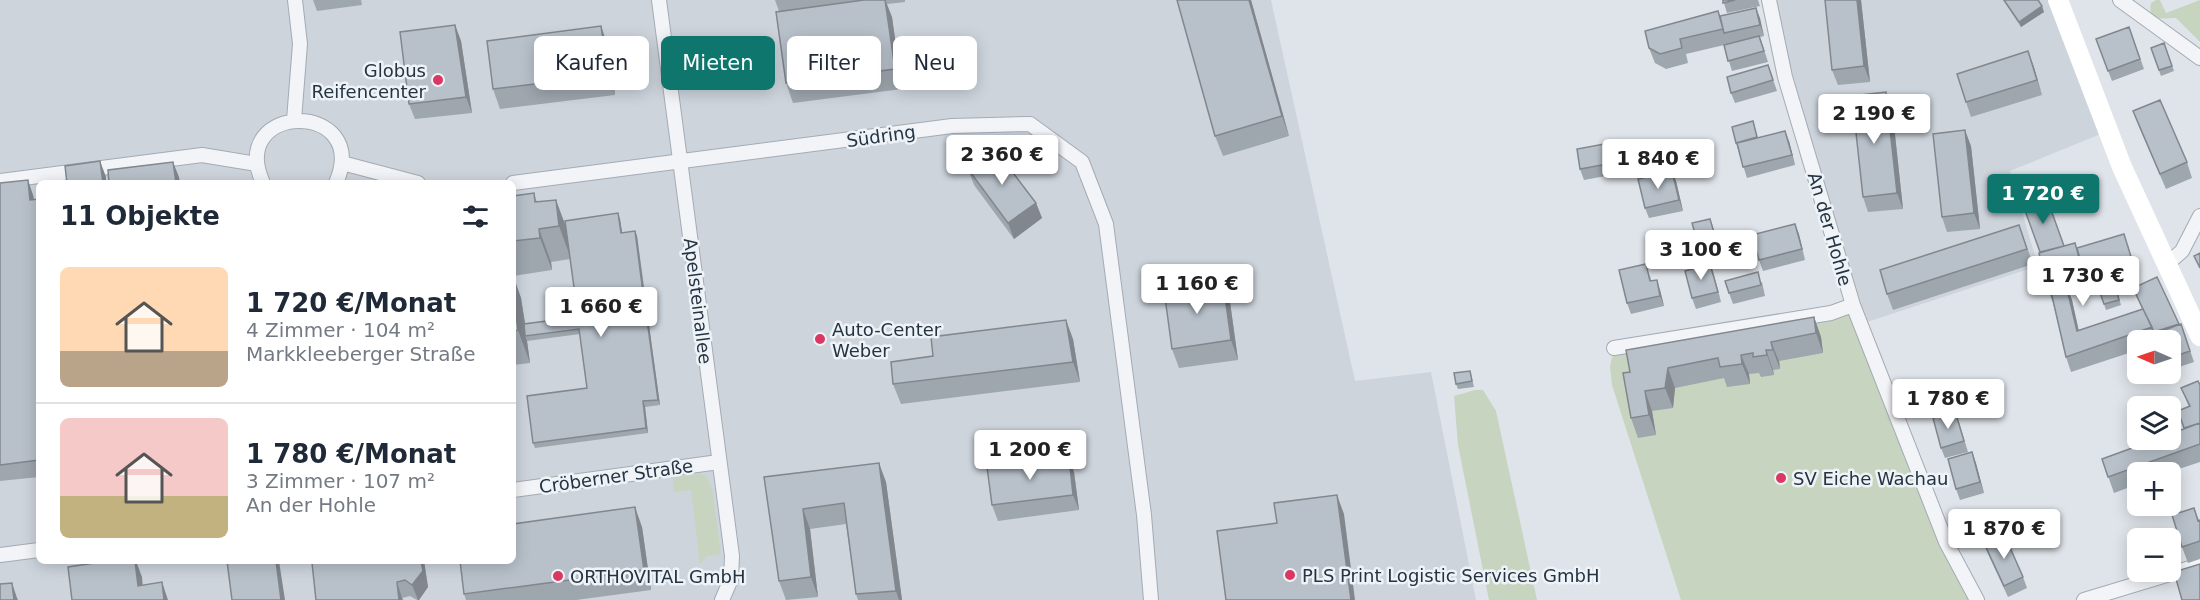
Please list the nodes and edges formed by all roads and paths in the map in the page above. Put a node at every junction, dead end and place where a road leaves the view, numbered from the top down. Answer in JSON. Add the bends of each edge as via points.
{"nodes":[{"id":1,"x":295,"y":0,"type":"edge"},
{"id":2,"x":659,"y":0,"type":"edge"},
{"id":3,"x":2058,"y":0,"type":"edge"},
{"id":4,"x":2120,"y":0,"type":"edge"},
{"id":5,"x":1771,"y":4,"type":"edge"},
{"id":6,"x":2200,"y":58,"type":"edge"},
{"id":7,"x":294,"y":120,"type":"junction"},
{"id":8,"x":342,"y":163,"type":"junction"},
{"id":9,"x":680,"y":163,"type":"junction"},
{"id":10,"x":257,"y":164,"type":"junction"},
{"id":11,"x":261,"y":180,"type":"edge"},
{"id":12,"x":339,"y":180,"type":"edge"},
{"id":13,"x":407,"y":180,"type":"edge"},
{"id":14,"x":0,"y":181,"type":"edge"},
{"id":15,"x":516,"y":183,"type":"edge"},
{"id":16,"x":2200,"y":216,"type":"edge"},
{"id":17,"x":2167,"y":264,"type":"junction"},
{"id":18,"x":1853,"y":305,"type":"junction"},
{"id":19,"x":2200,"y":336,"type":"edge"},
{"id":20,"x":1614,"y":348,"type":"dead end"},
{"id":21,"x":719,"y":462,"type":"junction"},
{"id":22,"x":516,"y":490,"type":"edge"},
{"id":23,"x":36,"y":550,"type":"edge"},
{"id":24,"x":0,"y":555,"type":"edge"},
{"id":25,"x":2200,"y":566,"type":"edge"},
{"id":26,"x":722,"y":600,"type":"edge"},
{"id":27,"x":1150,"y":600,"type":"edge"},
{"id":28,"x":1977,"y":600,"type":"edge"},
{"id":29,"x":2084,"y":600,"type":"edge"}],
"edges":[{"from":1,"to":7,"type":"street","via":[[300,44]]},
{"from":2,"to":9,"type":"street","name":"Apelsteinallee"},
{"from":3,"to":17,"type":"main road","via":[[2122,167]]},
{"from":4,"to":6,"type":"street"},
{"from":5,"to":18,"type":"street","name":"An der Hohle","via":[[1785,77]]},
{"from":7,"to":8,"type":"street","via":[[310,121],[329,132]]},
{"from":7,"to":10,"type":"street","via":[[269,132],[259,150]]},
{"from":8,"to":12,"type":"street"},
{"from":8,"to":13,"type":"street"},
{"from":9,"to":15,"type":"street","name":"Südring"},
{"from":9,"to":21,"type":"street","name":"Apelsteinallee"},
{"from":9,"to":27,"type":"street","name":"Südring","via":[[952,126],[1030,124],[1082,162],[1106,224],[1144,515]]},
{"from":10,"to":11,"type":"street"},
{"from":10,"to":14,"type":"street","via":[[202,155]]},
{"from":16,"to":17,"type":"street","via":[[2182,251]]},
{"from":17,"to":19,"type":"main road"},
{"from":18,"to":20,"type":"street","name":"An der Hohle","via":[[1830,313]]},
{"from":18,"to":28,"type":"street","name":"An der Hohle","via":[[1946,542]]},
{"from":21,"to":22,"type":"street","name":"Cröberner Straße"},
{"from":21,"to":26,"type":"street","name":"Apelsteinallee","via":[[732,556],[731,579]]},
{"from":23,"to":24,"type":"street"},
{"from":25,"to":29,"type":"street"}]}
